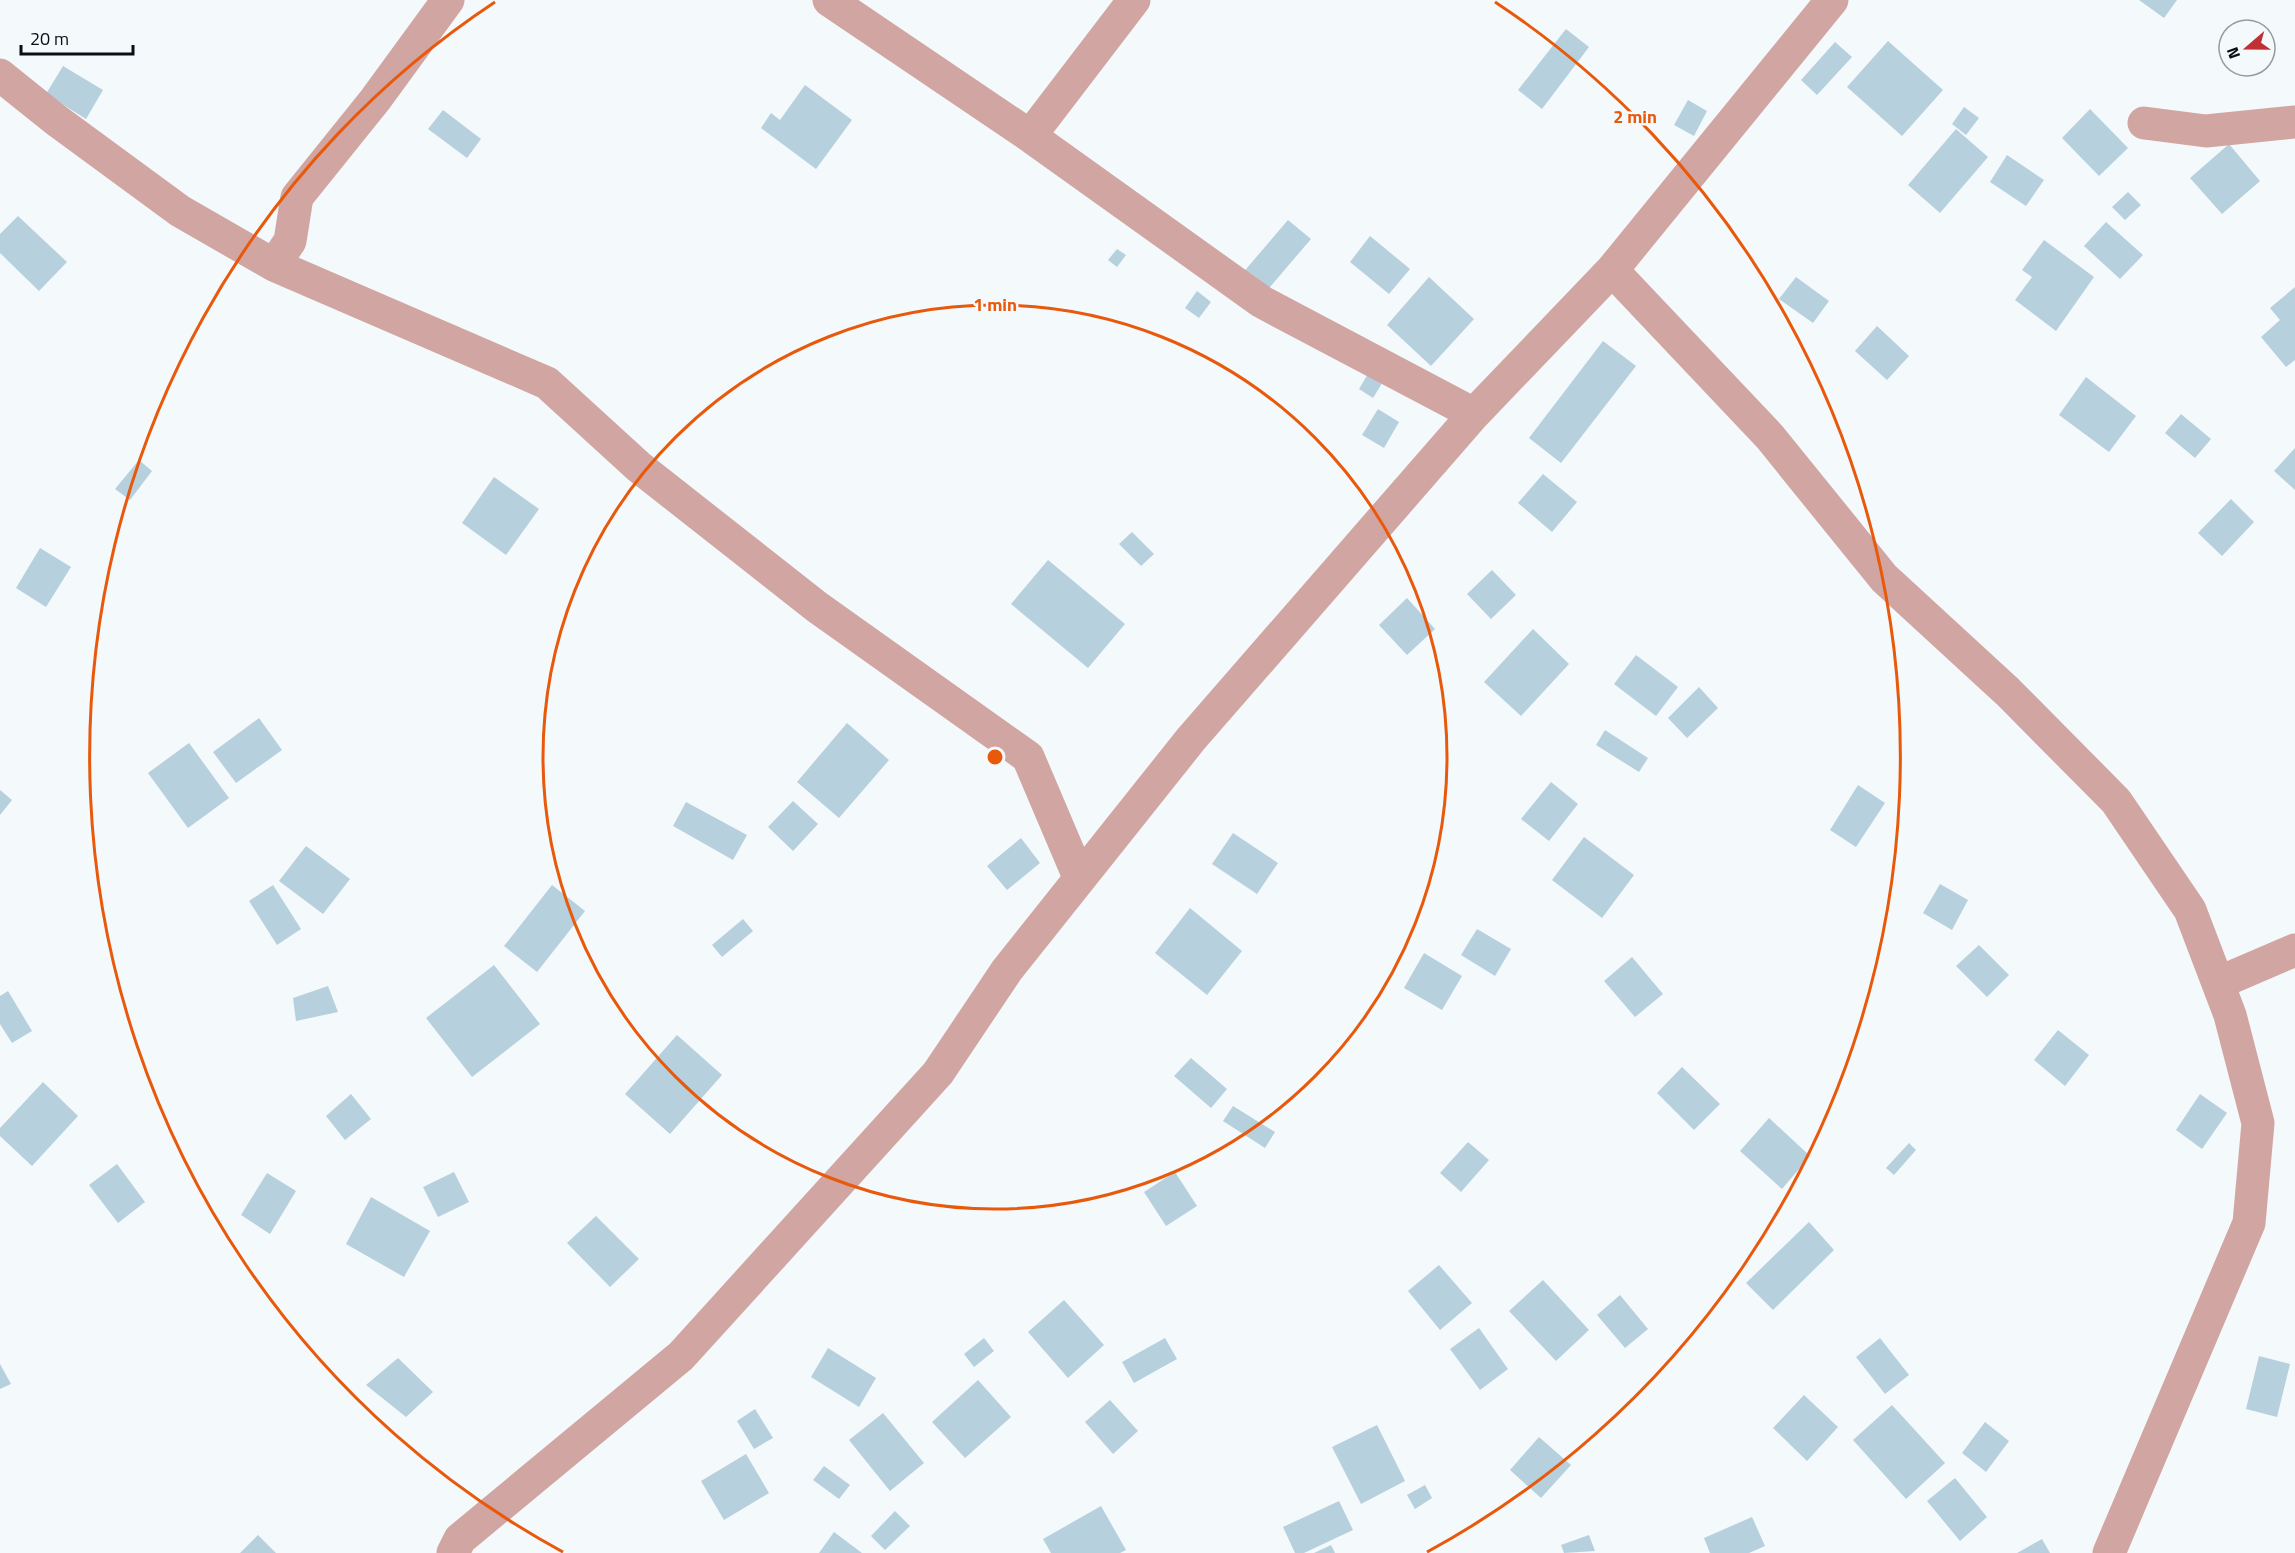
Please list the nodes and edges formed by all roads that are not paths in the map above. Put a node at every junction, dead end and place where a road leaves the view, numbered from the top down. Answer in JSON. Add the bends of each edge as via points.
{"nodes":[{"id":1,"x":448,"y":0,"type":"edge"},
{"id":2,"x":829,"y":0,"type":"edge"},
{"id":3,"x":1134,"y":0,"type":"edge"},
{"id":4,"x":1832,"y":0,"type":"edge"},
{"id":5,"x":0,"y":75,"type":"edge"},
{"id":6,"x":2295,"y":122,"type":"edge"},
{"id":7,"x":2144,"y":123,"type":"dead end"},
{"id":8,"x":1030,"y":136,"type":"junction"},
{"id":9,"x":274,"y":265,"type":"junction"},
{"id":10,"x":1612,"y":270,"type":"junction"},
{"id":11,"x":1474,"y":414,"type":"junction"},
{"id":12,"x":1079,"y":878,"type":"junction"},
{"id":13,"x":2295,"y":950,"type":"edge"},
{"id":14,"x":2218,"y":982,"type":"junction"},
{"id":15,"x":453,"y":1553,"type":"edge"},
{"id":16,"x":2109,"y":1553,"type":"edge"}],
"edges":[{"from":1,"to":9,"type":"street","via":[[297,197],[290,241]]},
{"from":2,"to":8,"type":"street"},
{"from":3,"to":8,"type":"street"},
{"from":4,"to":10,"type":"street"},
{"from":5,"to":9,"type":"street","via":[[180,211]]},
{"from":6,"to":7,"type":"street","via":[[2206,131]]},
{"from":8,"to":11,"type":"street","via":[[1262,302]]},
{"from":9,"to":12,"type":"street","via":[[546,382],[639,467],[817,608],[1028,757]]},
{"from":10,"to":11,"type":"street"},
{"from":10,"to":14,"type":"street","via":[[1770,437],[1884,578],[2008,692],[2116,801],[2190,910]]},
{"from":11,"to":12,"type":"street","via":[[1191,739]]},
{"from":12,"to":15,"type":"street","via":[[1007,970],[938,1073],[681,1356],[460,1539]]},
{"from":13,"to":14,"type":"street"},
{"from":14,"to":16,"type":"street","via":[[2258,1123],[2249,1223]]}]}
